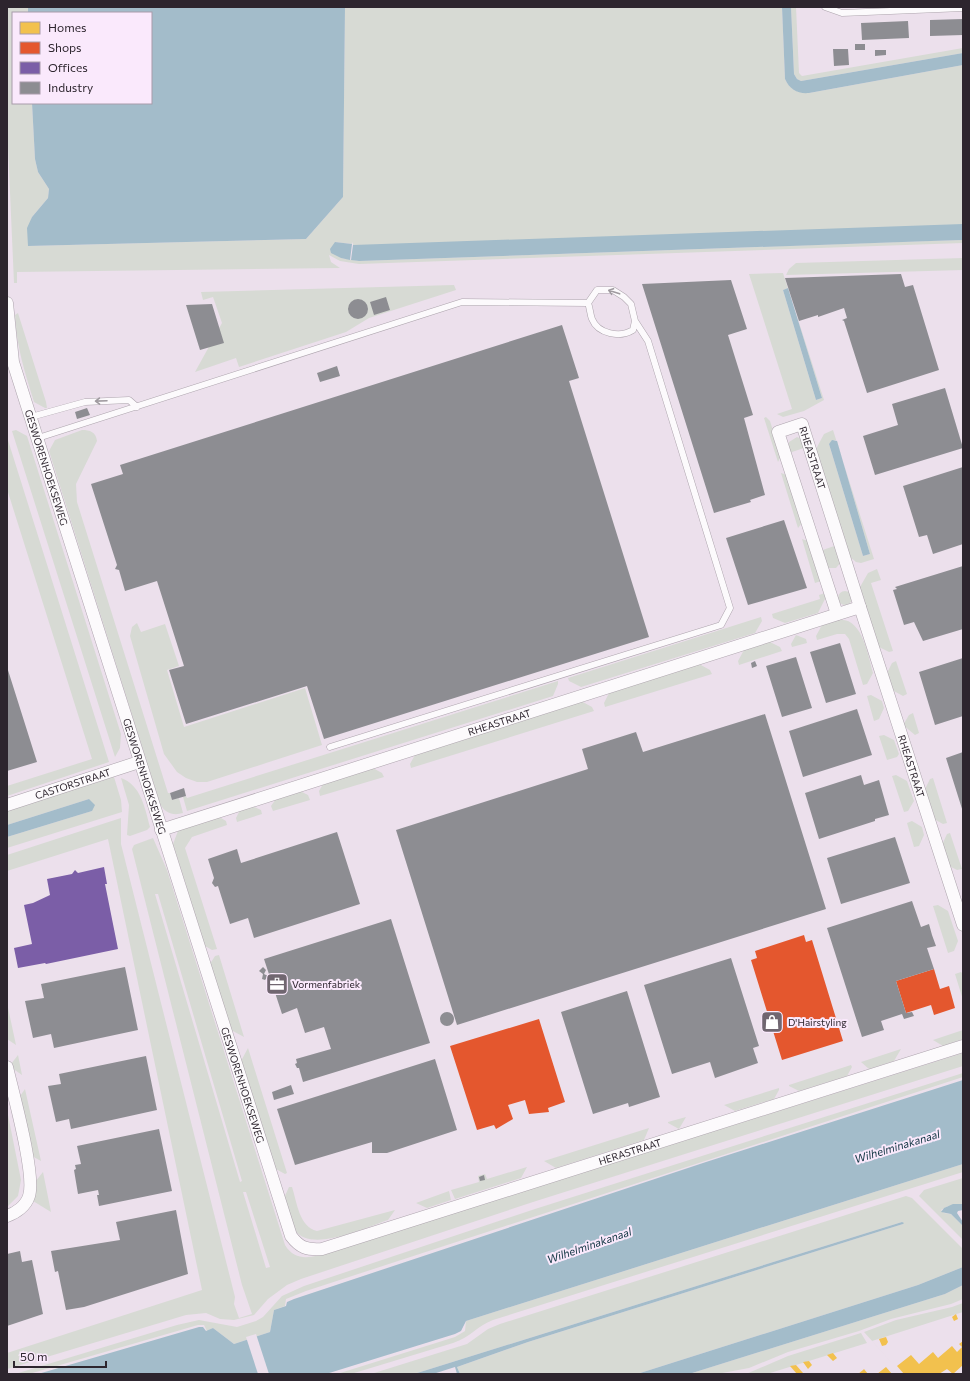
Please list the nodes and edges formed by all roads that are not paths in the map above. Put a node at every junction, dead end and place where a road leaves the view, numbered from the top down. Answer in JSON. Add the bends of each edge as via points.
{"nodes":[{"id":1,"x":825,"y":7,"type":"edge"},
{"id":2,"x":963,"y":8,"type":"edge"},
{"id":3,"x":7,"y":303,"type":"edge"},
{"id":4,"x":588,"y":303,"type":"junction"},
{"id":5,"x":635,"y":321,"type":"junction"},
{"id":6,"x":9,"y":342,"type":"edge"},
{"id":7,"x":137,"y":407,"type":"junction"},
{"id":8,"x":31,"y":417,"type":"junction"},
{"id":9,"x":38,"y":438,"type":"junction"},
{"id":10,"x":860,"y":607,"type":"junction"},
{"id":11,"x":837,"y":614,"type":"junction"},
{"id":12,"x":330,"y":747,"type":"dead end"},
{"id":13,"x":139,"y":762,"type":"junction"},
{"id":14,"x":7,"y":806,"type":"edge"},
{"id":15,"x":161,"y":830,"type":"junction"},
{"id":16,"x":963,"y":925,"type":"edge"},
{"id":17,"x":963,"y":1046,"type":"edge"},
{"id":18,"x":7,"y":1067,"type":"edge"},
{"id":19,"x":7,"y":1216,"type":"edge"},
{"id":20,"x":298,"y":1245,"type":"joint"}],
"edges":[{"from":1,"to":2,"type":"lane","via":[[842,12]]},
{"from":3,"to":6,"type":"street","name":"GESWORENHOEKSEWEG"},
{"from":5,"to":4,"type":"lane","one_way":true,"via":[[631,304],[613,290],[597,290]]},
{"from":4,"to":5,"type":"lane","via":[[593,320],[608,334],[626,334],[633,330]]},
{"from":4,"to":7,"type":"lane","via":[[462,302]]},
{"from":5,"to":12,"type":"lane","via":[[648,341],[730,608],[721,625]]},
{"from":6,"to":8,"type":"street","name":"GESWORENHOEKSEWEG"},
{"from":7,"to":8,"type":"lane","one_way":true,"via":[[129,400],[85,402]]},
{"from":7,"to":9,"type":"lane"},
{"from":8,"to":9,"type":"street","name":"GESWORENHOEKSEWEG"},
{"from":9,"to":13,"type":"street","name":"GESWORENHOEKSEWEG"},
{"from":10,"to":11,"type":"street","name":"RHEASTRAAT"},
{"from":10,"to":11,"type":"street","name":"RHEASTRAAT","via":[[802,424],[778,432]]},
{"from":10,"to":16,"type":"street","name":"RHEASTRAAT"},
{"from":11,"to":15,"type":"street","name":"RHEASTRAAT"},
{"from":13,"to":14,"type":"street","name":"CASTORSTRAAT"},
{"from":13,"to":15,"type":"street","name":"GESWORENHOEKSEWEG"},
{"from":15,"to":20,"type":"street","name":"GESWORENHOEKSEWEG","via":[[291,1236]]},
{"from":17,"to":20,"type":"street","name":"HERASTRAAT","via":[[322,1249],[308,1250]]},
{"from":18,"to":19,"type":"street","via":[[31,1177],[29,1197],[14,1214]]}]}
